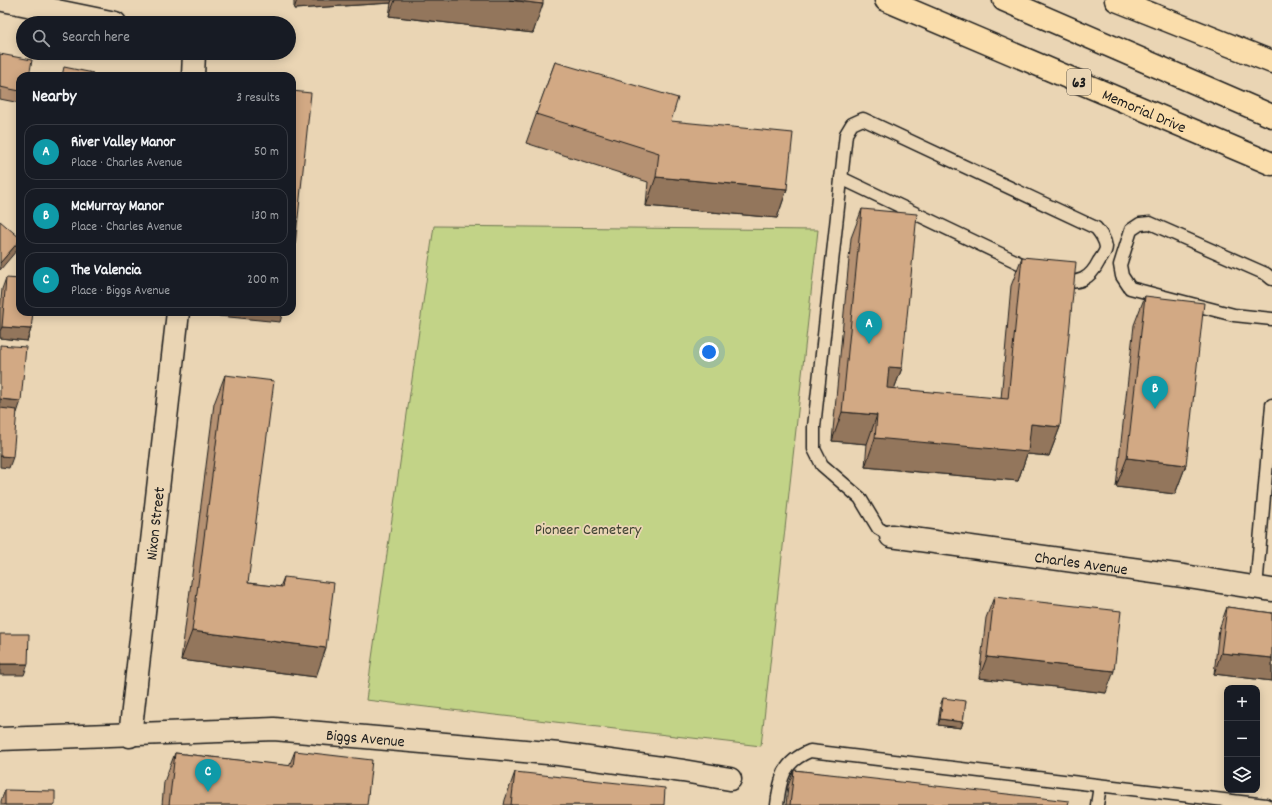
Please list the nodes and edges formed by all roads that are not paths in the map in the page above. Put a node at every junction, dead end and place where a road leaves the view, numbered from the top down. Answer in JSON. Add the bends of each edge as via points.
{"nodes":[{"id":1,"x":2,"y":0,"type":"edge"},
{"id":2,"x":886,"y":0,"type":"edge"},
{"id":3,"x":1004,"y":0,"type":"edge"},
{"id":4,"x":1116,"y":0,"type":"edge"},
{"id":5,"x":81,"y":16,"type":"edge"},
{"id":6,"x":1272,"y":62,"type":"edge"},
{"id":7,"x":1272,"y":116,"type":"edge"},
{"id":8,"x":1272,"y":164,"type":"edge"},
{"id":9,"x":841,"y":178,"type":"junction"},
{"id":10,"x":1272,"y":279,"type":"edge"},
{"id":11,"x":178,"y":316,"type":"edge"},
{"id":12,"x":1272,"y":318,"type":"edge"},
{"id":13,"x":1272,"y":405,"type":"edge"},
{"id":14,"x":891,"y":536,"type":"joint"},
{"id":15,"x":1264,"y":589,"type":"edge"},
{"id":16,"x":130,"y":736,"type":"junction"},
{"id":17,"x":0,"y":739,"type":"edge"},
{"id":18,"x":730,"y":780,"type":"dead end"},
{"id":19,"x":1100,"y":786,"type":"junction"},
{"id":20,"x":777,"y":805,"type":"edge"},
{"id":21,"x":1097,"y":805,"type":"edge"},
{"id":22,"x":1266,"y":805,"type":"edge"}],
"edges":[{"from":1,"to":5,"type":"street"},
{"from":2,"to":8,"type":"highway","name":"Memorial Drive","number":"63"},
{"from":3,"to":7,"type":"highway"},
{"from":4,"to":6,"type":"highway"},
{"from":9,"to":9,"type":"lane","via":[[846,134],[852,124],[863,119],[1096,228],[1104,238],[1106,249],[1093,273],[1082,280],[1066,282],[1054,279]]},
{"from":9,"to":14,"type":"lane","via":[[814,427],[814,449],[822,465],[860,498],[878,528]]},
{"from":10,"to":12,"type":"lane","via":[[1266,274],[1150,223],[1140,224],[1131,230],[1120,265],[1122,276],[1130,288],[1234,314]]},
{"from":11,"to":16,"type":"street","name":"Nixon Street"},
{"from":13,"to":15,"type":"lane"},
{"from":14,"to":15,"type":"street","name":"Charles Avenue"},
{"from":16,"to":17,"type":"street","name":"Biggs Avenue"},
{"from":16,"to":18,"type":"street","name":"Biggs Avenue","via":[[274,729],[559,754]]},
{"from":19,"to":20,"type":"lane","via":[[810,751],[796,757],[786,768],[779,785]]},
{"from":19,"to":21,"type":"lane"},
{"from":19,"to":22,"type":"lane"}]}
